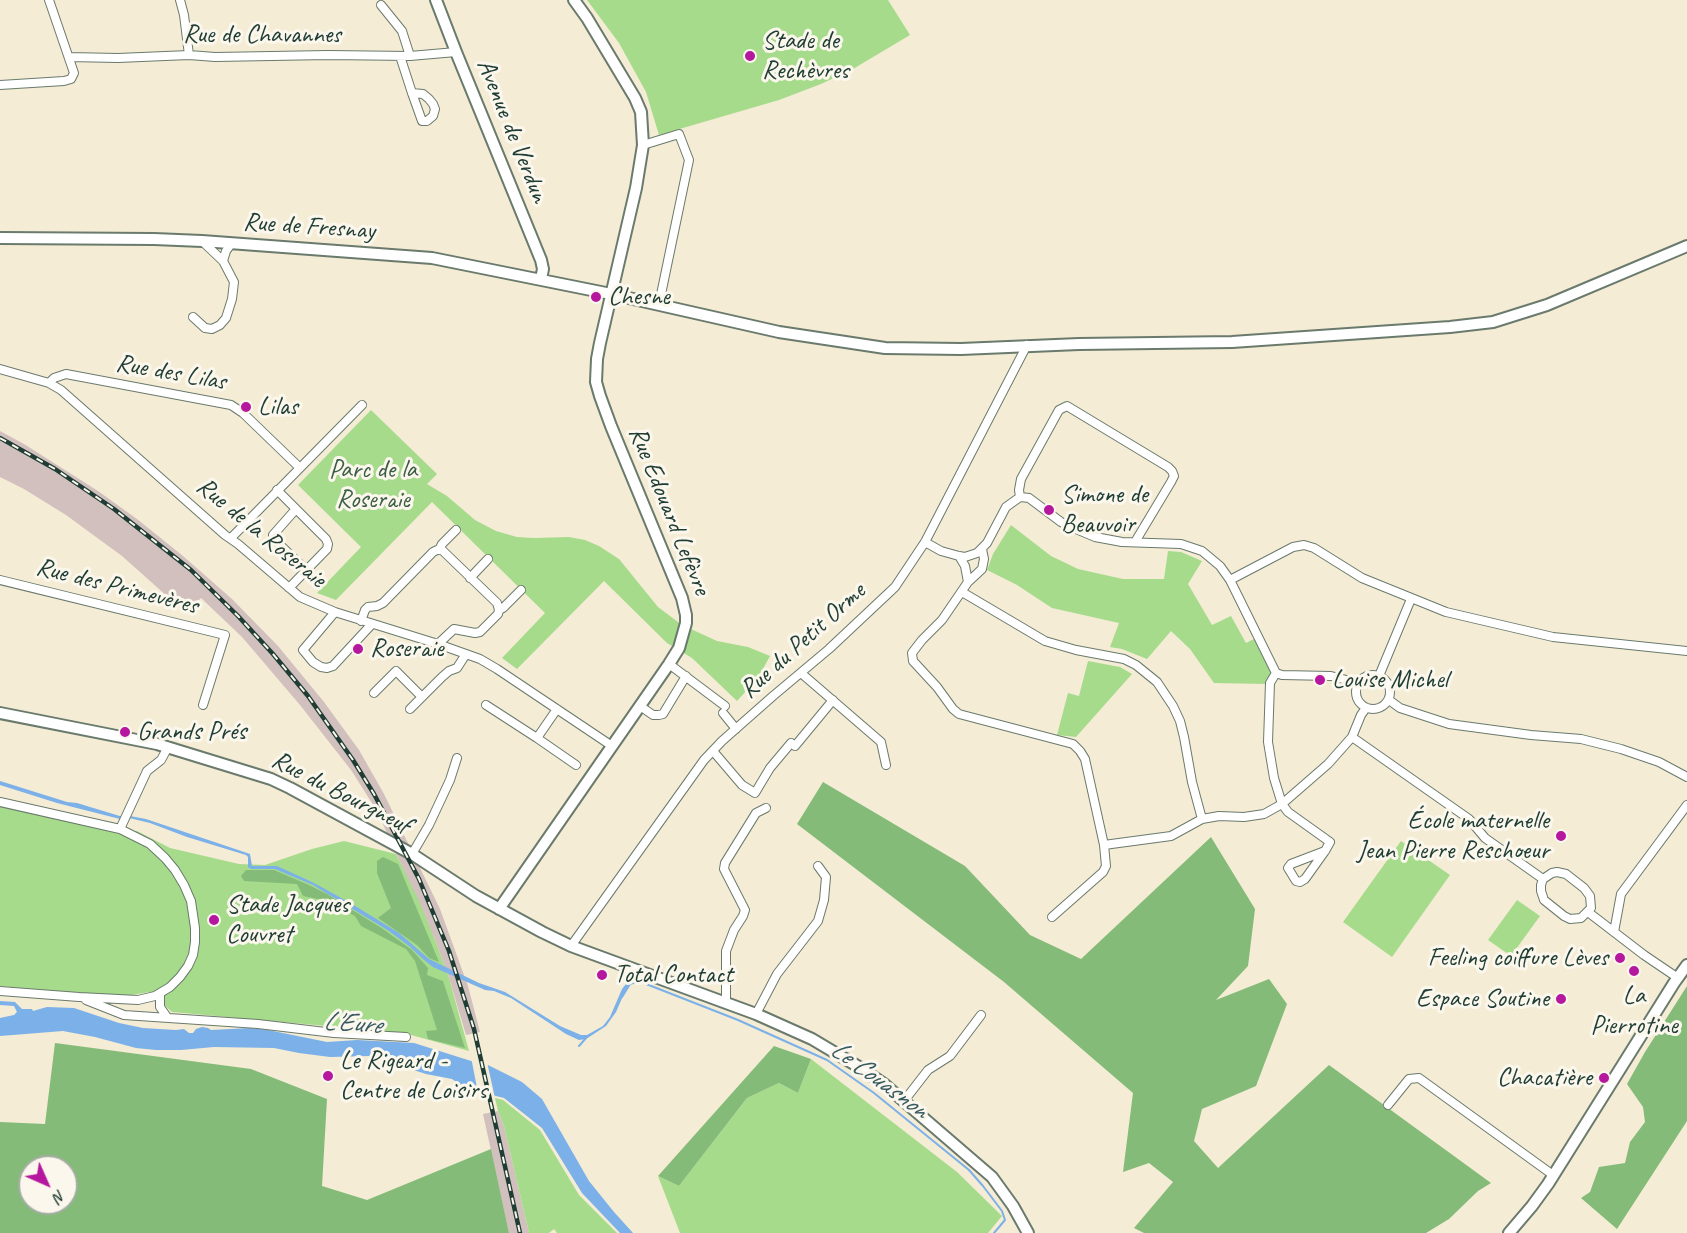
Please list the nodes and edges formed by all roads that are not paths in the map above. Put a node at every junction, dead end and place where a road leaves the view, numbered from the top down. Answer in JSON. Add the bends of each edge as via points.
{"nodes":[{"id":1,"x":49,"y":0,"type":"edge"},
{"id":2,"x":180,"y":0,"type":"edge"},
{"id":3,"x":436,"y":0,"type":"edge"},
{"id":4,"x":574,"y":0,"type":"edge"},
{"id":5,"x":381,"y":5,"type":"dead end"},
{"id":6,"x":456,"y":52,"type":"junction"},
{"id":7,"x":189,"y":55,"type":"junction"},
{"id":8,"x":400,"y":56,"type":"junction"},
{"id":9,"x":410,"y":56,"type":"junction"},
{"id":10,"x":69,"y":57,"type":"junction"},
{"id":11,"x":0,"y":86,"type":"edge"},
{"id":12,"x":412,"y":93,"type":"dead end"},
{"id":13,"x":643,"y":145,"type":"junction"},
{"id":14,"x":0,"y":238,"type":"edge"},
{"id":15,"x":202,"y":241,"type":"junction"},
{"id":16,"x":231,"y":244,"type":"junction"},
{"id":17,"x":1687,"y":246,"type":"edge"},
{"id":18,"x":223,"y":261,"type":"junction"},
{"id":19,"x":541,"y":279,"type":"junction"},
{"id":20,"x":610,"y":294,"type":"junction"},
{"id":21,"x":659,"y":304,"type":"junction"},
{"id":22,"x":193,"y":317,"type":"dead end"},
{"id":23,"x":1027,"y":345,"type":"junction"},
{"id":24,"x":0,"y":369,"type":"edge"},
{"id":25,"x":49,"y":383,"type":"junction"},
{"id":26,"x":362,"y":405,"type":"dead end"},
{"id":27,"x":300,"y":468,"type":"junction"},
{"id":28,"x":278,"y":490,"type":"junction"},
{"id":29,"x":1020,"y":497,"type":"junction"},
{"id":30,"x":296,"y":509,"type":"junction"},
{"id":31,"x":456,"y":530,"type":"dead end"},
{"id":32,"x":231,"y":538,"type":"junction"},
{"id":33,"x":925,"y":542,"type":"junction"},
{"id":34,"x":1136,"y":542,"type":"junction"},
{"id":35,"x":982,"y":549,"type":"junction"},
{"id":36,"x":439,"y":550,"type":"junction"},
{"id":37,"x":959,"y":556,"type":"junction"},
{"id":38,"x":488,"y":559,"type":"dead end"},
{"id":39,"x":306,"y":570,"type":"junction"},
{"id":40,"x":470,"y":578,"type":"junction"},
{"id":41,"x":0,"y":580,"type":"edge"},
{"id":42,"x":1230,"y":580,"type":"junction"},
{"id":43,"x":968,"y":582,"type":"junction"},
{"id":44,"x":289,"y":588,"type":"junction"},
{"id":45,"x":521,"y":590,"type":"dead end"},
{"id":46,"x":962,"y":592,"type":"junction"},
{"id":47,"x":1411,"y":599,"type":"junction"},
{"id":48,"x":499,"y":610,"type":"junction"},
{"id":49,"x":334,"y":612,"type":"junction"},
{"id":50,"x":361,"y":621,"type":"junction"},
{"id":51,"x":371,"y":625,"type":"junction"},
{"id":52,"x":438,"y":644,"type":"junction"},
{"id":53,"x":1687,"y":651,"type":"edge"},
{"id":54,"x":466,"y":654,"type":"junction"},
{"id":55,"x":669,"y":664,"type":"junction"},
{"id":56,"x":801,"y":673,"type":"junction"},
{"id":57,"x":1276,"y":673,"type":"junction"},
{"id":58,"x":686,"y":676,"type":"junction"},
{"id":59,"x":1379,"y":676,"type":"junction"},
{"id":60,"x":1358,"y":683,"type":"junction"},
{"id":61,"x":374,"y":693,"type":"dead end"},
{"id":62,"x":422,"y":696,"type":"junction"},
{"id":63,"x":833,"y":700,"type":"junction"},
{"id":64,"x":1389,"y":700,"type":"junction"},
{"id":65,"x":203,"y":705,"type":"dead end"},
{"id":66,"x":486,"y":705,"type":"dead end"},
{"id":67,"x":640,"y":706,"type":"junction"},
{"id":68,"x":1366,"y":708,"type":"junction"},
{"id":69,"x":410,"y":709,"type":"dead end"},
{"id":70,"x":557,"y":709,"type":"junction"},
{"id":71,"x":0,"y":713,"type":"edge"},
{"id":72,"x":736,"y":729,"type":"junction"},
{"id":73,"x":1352,"y":737,"type":"junction"},
{"id":74,"x":537,"y":738,"type":"junction"},
{"id":75,"x":612,"y":746,"type":"junction"},
{"id":76,"x":168,"y":747,"type":"junction"},
{"id":77,"x":713,"y":751,"type":"junction"},
{"id":78,"x":457,"y":758,"type":"dead end"},
{"id":79,"x":576,"y":765,"type":"dead end"},
{"id":80,"x":886,"y":765,"type":"dead end"},
{"id":81,"x":1687,"y":777,"type":"edge"},
{"id":82,"x":0,"y":802,"type":"edge"},
{"id":83,"x":1282,"y":804,"type":"junction"},
{"id":84,"x":1687,"y":805,"type":"edge"},
{"id":85,"x":766,"y":808,"type":"dead end"},
{"id":86,"x":1202,"y":819,"type":"junction"},
{"id":87,"x":120,"y":829,"type":"junction"},
{"id":88,"x":1104,"y":845,"type":"junction"},
{"id":89,"x":1325,"y":851,"type":"junction"},
{"id":90,"x":412,"y":854,"type":"junction"},
{"id":91,"x":818,"y":866,"type":"dead end"},
{"id":92,"x":1543,"y":879,"type":"junction"},
{"id":93,"x":499,"y":909,"type":"junction"},
{"id":94,"x":1588,"y":912,"type":"junction"},
{"id":95,"x":1052,"y":917,"type":"dead end"},
{"id":96,"x":1614,"y":932,"type":"junction"},
{"id":97,"x":571,"y":946,"type":"junction"},
{"id":98,"x":1687,"y":965,"type":"edge"},
{"id":99,"x":1676,"y":980,"type":"junction"},
{"id":100,"x":0,"y":991,"type":"edge"},
{"id":101,"x":160,"y":994,"type":"junction"},
{"id":102,"x":79,"y":998,"type":"junction"},
{"id":103,"x":726,"y":1004,"type":"junction"},
{"id":104,"x":756,"y":1014,"type":"junction"},
{"id":105,"x":981,"y":1015,"type":"dead end"},
{"id":106,"x":168,"y":1017,"type":"junction"},
{"id":107,"x":406,"y":1037,"type":"dead end"},
{"id":108,"x":904,"y":1101,"type":"junction"},
{"id":109,"x":1388,"y":1105,"type":"dead end"},
{"id":110,"x":1554,"y":1175,"type":"junction"},
{"id":111,"x":1028,"y":1233,"type":"edge"},
{"id":112,"x":1509,"y":1233,"type":"edge"}],
"edges":[{"from":1,"to":10,"type":"street"},
{"from":2,"to":7,"type":"street"},
{"from":3,"to":6,"type":"street","name":"Avenue de Verdun"},
{"from":4,"to":13,"type":"street","name":"Rue Edouard Lefèvre","via":[[636,98]]},
{"from":5,"to":9,"type":"street","via":[[402,31]]},
{"from":6,"to":9,"type":"street","name":"Rue de Chavannes"},
{"from":6,"to":19,"type":"street","name":"Avenue de Verdun","via":[[541,260]]},
{"from":7,"to":8,"type":"street","name":"Rue de Chavannes"},
{"from":7,"to":10,"type":"street","name":"Rue de Chavannes"},
{"from":8,"to":9,"type":"street","name":"Rue de Chavannes"},
{"from":8,"to":12,"type":"street"},
{"from":10,"to":11,"type":"street","via":[[74,73],[71,79]]},
{"from":13,"to":20,"type":"street","name":"Rue Edouard Lefèvre"},
{"from":13,"to":21,"type":"street","via":[[679,134],[689,160]]},
{"from":14,"to":15,"type":"street","name":"Rue de Fresnay"},
{"from":15,"to":16,"type":"street","name":"Rue de Fresnay"},
{"from":15,"to":18,"type":"street"},
{"from":16,"to":18,"type":"street"},
{"from":16,"to":19,"type":"street","name":"Rue de Fresnay","via":[[432,258]]},
{"from":17,"to":23,"type":"street","name":"Rue de Fresnay","via":[[1546,305],[1493,322],[1232,342]]},
{"from":18,"to":22,"type":"street","via":[[234,282],[226,318],[212,329]]},
{"from":19,"to":20,"type":"street","name":"Rue de Fresnay"},
{"from":20,"to":21,"type":"street","name":"Rue de Fresnay"},
{"from":20,"to":55,"type":"street","name":"Rue Edouard Lefèvre","via":[[596,382],[685,608],[683,637]]},
{"from":21,"to":23,"type":"street","name":"Rue de Fresnay","via":[[779,332],[885,348]]},
{"from":23,"to":33,"type":"street","name":"Rue du Petit Orme"},
{"from":24,"to":25,"type":"street","name":"Rue de la Roseraie"},
{"from":25,"to":27,"type":"street","name":"Rue des Lilas","via":[[66,374],[231,405]]},
{"from":25,"to":32,"type":"street","name":"Rue de la Roseraie"},
{"from":26,"to":27,"type":"street"},
{"from":27,"to":28,"type":"street"},
{"from":28,"to":30,"type":"street"},
{"from":28,"to":32,"type":"street"},
{"from":29,"to":34,"type":"street","via":[[1035,501],[1061,522],[1080,531],[1107,540]]},
{"from":29,"to":34,"type":"street","via":[[1021,479],[1059,410],[1066,406],[1172,471],[1171,482]]},
{"from":29,"to":35,"type":"street","via":[[1006,507]]},
{"from":30,"to":39,"type":"street","via":[[328,544]]},
{"from":30,"to":39,"type":"street","via":[[273,535]]},
{"from":31,"to":36,"type":"street"},
{"from":32,"to":44,"type":"street","name":"Rue de la Roseraie"},
{"from":33,"to":37,"type":"street"},
{"from":33,"to":56,"type":"street","name":"Rue du Petit Orme","via":[[895,586]]},
{"from":34,"to":42,"type":"street","via":[[1191,546],[1210,557]]},
{"from":35,"to":37,"type":"street"},
{"from":35,"to":43,"type":"street","via":[[982,569]]},
{"from":36,"to":40,"type":"street"},
{"from":36,"to":50,"type":"street","via":[[383,603],[368,607]]},
{"from":37,"to":43,"type":"street"},
{"from":38,"to":40,"type":"street"},
{"from":39,"to":44,"type":"street"},
{"from":40,"to":48,"type":"street","via":[[497,603]]},
{"from":41,"to":65,"type":"street","name":"Rue des Primevères","via":[[225,635]]},
{"from":42,"to":47,"type":"street","via":[[1304,545],[1362,578]]},
{"from":42,"to":57,"type":"street"},
{"from":43,"to":46,"type":"street"},
{"from":44,"to":49,"type":"street","name":"Rue de la Roseraie"},
{"from":45,"to":48,"type":"street"},
{"from":46,"to":86,"type":"street","via":[[1045,641],[1124,659],[1157,682],[1180,722]]},
{"from":46,"to":88,"type":"street","via":[[912,652],[913,661],[959,714],[1073,744],[1085,759]]},
{"from":47,"to":53,"type":"street","via":[[1446,612],[1552,637]]},
{"from":47,"to":59,"type":"street"},
{"from":48,"to":52,"type":"street","via":[[480,632],[454,629]]},
{"from":49,"to":50,"type":"street","name":"Rue de la Roseraie"},
{"from":49,"to":51,"type":"street","via":[[303,650],[321,667],[333,666]]},
{"from":50,"to":51,"type":"street","name":"Rue de la Roseraie"},
{"from":51,"to":52,"type":"street","name":"Rue de la Roseraie"},
{"from":52,"to":54,"type":"street","name":"Rue de la Roseraie"},
{"from":54,"to":62,"type":"street","via":[[457,668]]},
{"from":54,"to":70,"type":"street","name":"Rue de la Roseraie","via":[[497,669]]},
{"from":55,"to":58,"type":"street"},
{"from":55,"to":67,"type":"street","name":"Rue Edouard Lefèvre"},
{"from":56,"to":63,"type":"street"},
{"from":56,"to":72,"type":"street","name":"Rue du Petit Orme"},
{"from":57,"to":60,"type":"street","via":[[1331,676]]},
{"from":57,"to":83,"type":"street","via":[[1270,683],[1268,742]]},
{"from":58,"to":67,"type":"street","via":[[663,714],[653,715]]},
{"from":58,"to":72,"type":"street","via":[[724,709]]},
{"from":59,"to":60,"type":"street","via":[[1367,676]]},
{"from":59,"to":64,"type":"street","via":[[1390,688]]},
{"from":60,"to":68,"type":"street","via":[[1356,694]]},
{"from":61,"to":62,"type":"street","via":[[396,671]]},
{"from":62,"to":69,"type":"street"},
{"from":63,"to":77,"type":"street","via":[[795,746],[791,743],[770,768],[755,793],[742,785]]},
{"from":63,"to":80,"type":"street","via":[[881,742]]},
{"from":64,"to":68,"type":"street","via":[[1381,708]]},
{"from":64,"to":81,"type":"street","via":[[1400,708],[1449,724],[1611,746],[1659,762]]},
{"from":66,"to":74,"type":"street"},
{"from":67,"to":75,"type":"street","name":"Rue Edouard Lefèvre"},
{"from":68,"to":73,"type":"street"},
{"from":70,"to":74,"type":"street"},
{"from":70,"to":75,"type":"street","name":"Rue de la Roseraie"},
{"from":71,"to":76,"type":"street","name":"Rue du Bourgneuf"},
{"from":72,"to":77,"type":"street","name":"Rue du Petit Orme"},
{"from":73,"to":83,"type":"street"},
{"from":73,"to":92,"type":"street","via":[[1469,819],[1485,838]]},
{"from":74,"to":79,"type":"street"},
{"from":75,"to":93,"type":"street","name":"Rue Edouard Lefèvre"},
{"from":76,"to":87,"type":"street","via":[[161,760],[147,771]]},
{"from":76,"to":90,"type":"street","name":"Rue du Bourgneuf","via":[[271,779]]},
{"from":77,"to":97,"type":"street","name":"Rue du Petit Orme"},
{"from":78,"to":90,"type":"street","via":[[429,825]]},
{"from":82,"to":87,"type":"street"},
{"from":83,"to":86,"type":"street","via":[[1264,814],[1244,818]]},
{"from":83,"to":89,"type":"street","via":[[1330,842]]},
{"from":84,"to":96,"type":"street","via":[[1621,894]]},
{"from":85,"to":103,"type":"street","via":[[756,813],[725,863],[724,869],[744,910],[726,951]]},
{"from":86,"to":88,"type":"street","via":[[1171,836]]},
{"from":87,"to":101,"type":"street","via":[[150,844],[165,858],[190,901],[195,928],[193,955],[180,977]]},
{"from":88,"to":95,"type":"street","via":[[1103,872]]},
{"from":89,"to":89,"type":"street","via":[[1305,879],[1296,881],[1288,868],[1291,864]]},
{"from":90,"to":93,"type":"street","name":"Rue du Bourgneuf"},
{"from":91,"to":104,"type":"street","via":[[826,877],[818,921],[777,974]]},
{"from":92,"to":94,"type":"street","via":[[1542,896],[1551,907],[1570,919],[1581,918]]},
{"from":92,"to":94,"type":"street","via":[[1552,873],[1562,873],[1584,888],[1592,900]]},
{"from":93,"to":97,"type":"street","name":"Rue du Bourgneuf"},
{"from":94,"to":96,"type":"street"},
{"from":96,"to":99,"type":"street"},
{"from":97,"to":103,"type":"street","name":"Rue du Bourgneuf"},
{"from":98,"to":99,"type":"street"},
{"from":99,"to":110,"type":"street"},
{"from":100,"to":102,"type":"street"},
{"from":101,"to":102,"type":"street","via":[[138,1000]]},
{"from":101,"to":106,"type":"street","via":[[160,1007]]},
{"from":102,"to":106,"type":"street","via":[[124,1014]]},
{"from":103,"to":104,"type":"street","name":"Rue du Bourgneuf"},
{"from":104,"to":108,"type":"street","name":"Rue du Bourgneuf","via":[[812,1039],[859,1067]]},
{"from":105,"to":108,"type":"street","via":[[950,1056],[928,1070]]},
{"from":106,"to":107,"type":"street"},
{"from":108,"to":111,"type":"street","name":"Rue du Bourgneuf","via":[[992,1177]]},
{"from":109,"to":110,"type":"street","via":[[1409,1079],[1419,1078]]},
{"from":110,"to":112,"type":"street"}]}
